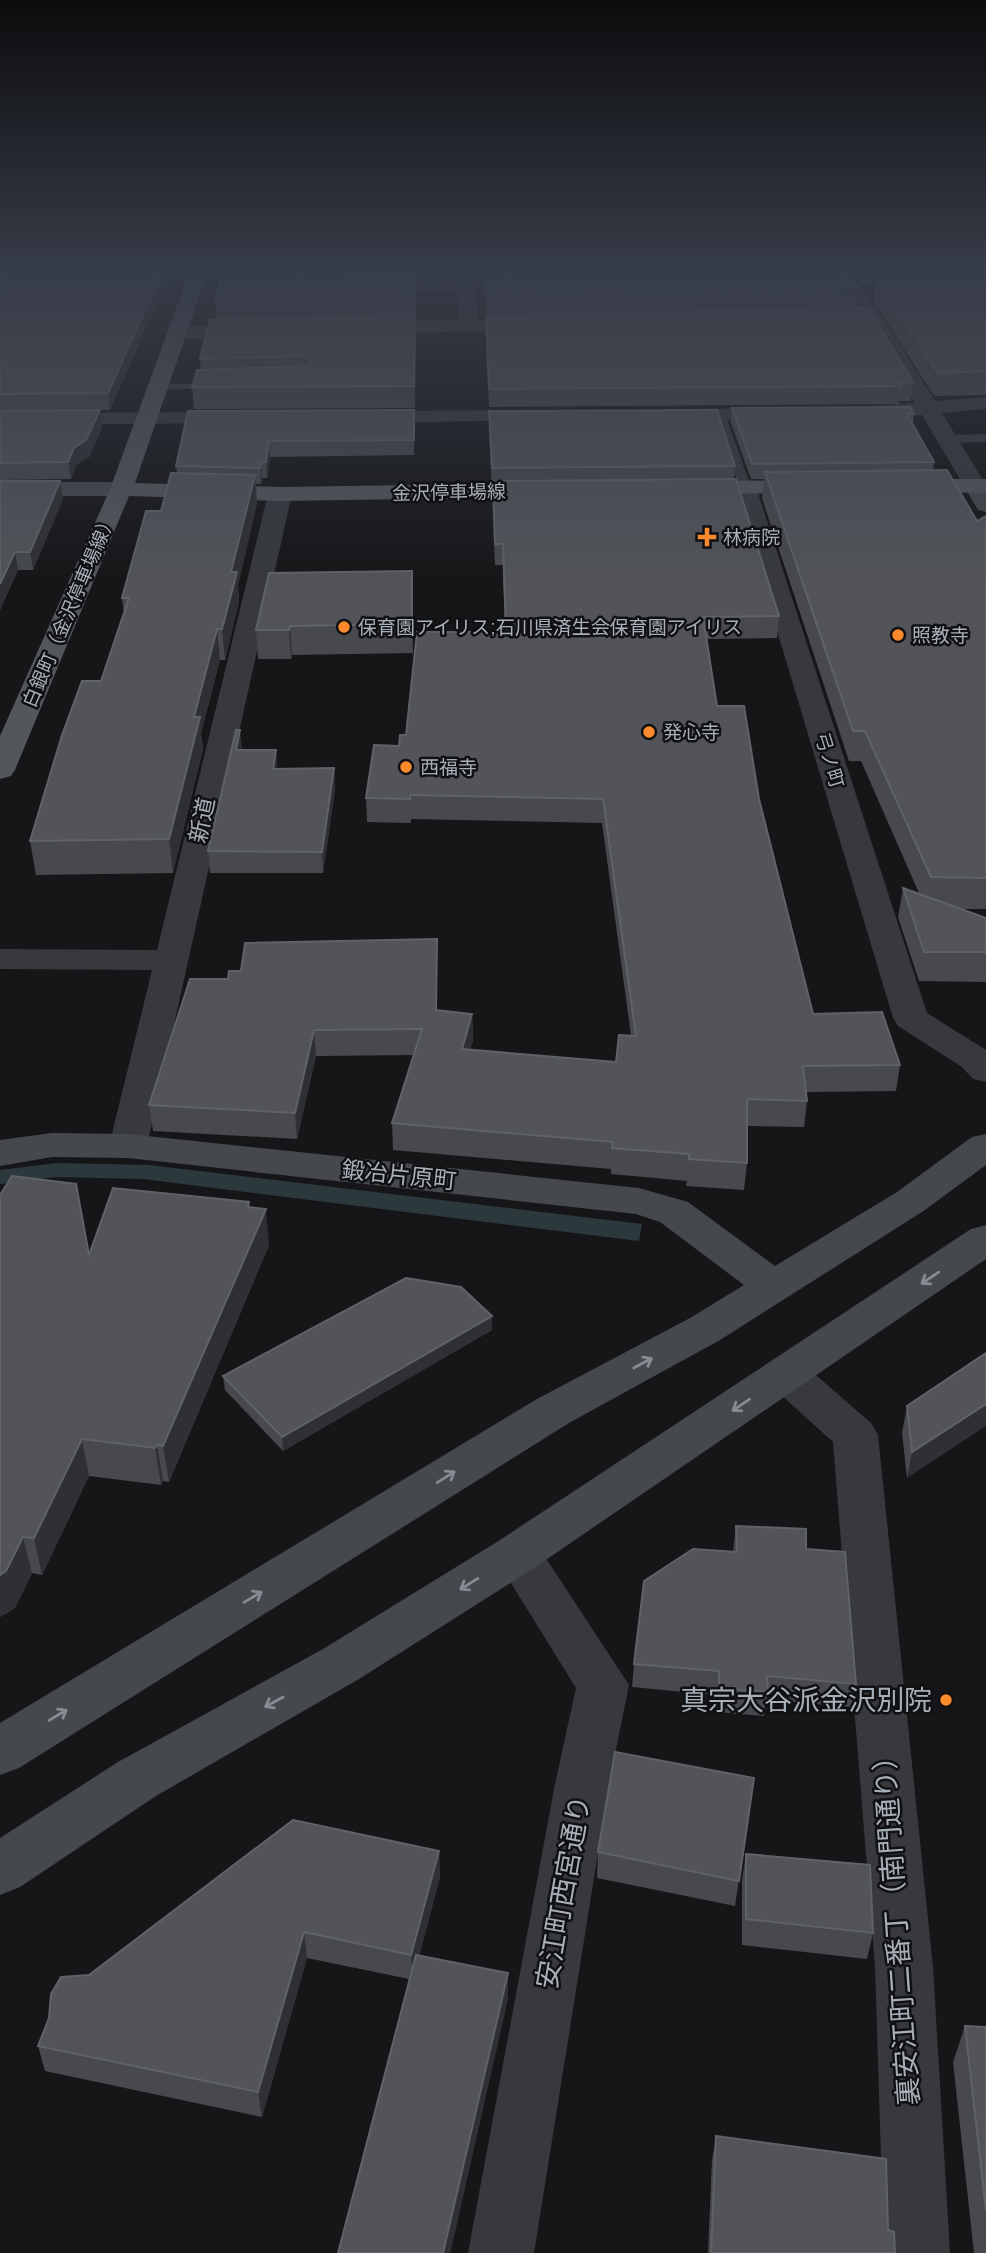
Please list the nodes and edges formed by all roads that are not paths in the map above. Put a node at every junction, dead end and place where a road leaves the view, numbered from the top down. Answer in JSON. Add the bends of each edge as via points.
{"nodes":[{"id":1,"x":164,"y":373,"type":"edge"},
{"id":2,"x":908,"y":373,"type":"edge"},
{"id":3,"x":236,"y":386,"type":"edge"},
{"id":4,"x":159,"y":387,"type":"junction"},
{"id":5,"x":986,"y":403,"type":"edge"},
{"id":6,"x":928,"y":406,"type":"junction"},
{"id":7,"x":719,"y":414,"type":"junction"},
{"id":8,"x":803,"y":414,"type":"edge"},
{"id":9,"x":842,"y":414,"type":"edge"},
{"id":10,"x":650,"y":415,"type":"edge"},
{"id":11,"x":568,"y":416,"type":"edge"},
{"id":12,"x":347,"y":417,"type":"edge"},
{"id":13,"x":264,"y":418,"type":"edge"},
{"id":14,"x":0,"y":419,"type":"edge"},
{"id":15,"x":148,"y":419,"type":"junction"},
{"id":16,"x":986,"y":438,"type":"edge"},
{"id":17,"x":948,"y":439,"type":"junction"},
{"id":18,"x":880,"y":486,"type":"edge"},
{"id":19,"x":840,"y":487,"type":"edge"},
{"id":20,"x":745,"y":488,"type":"junction"},
{"id":21,"x":0,"y":489,"type":"edge"},
{"id":22,"x":121,"y":489,"type":"junction"},
{"id":23,"x":663,"y":489,"type":"edge"},
{"id":24,"x":567,"y":490,"type":"edge"},
{"id":25,"x":982,"y":492,"type":"edge"},
{"id":26,"x":280,"y":494,"type":"junction"},
{"id":27,"x":0,"y":770,"type":"edge"},
{"id":28,"x":0,"y":959,"type":"edge"},
{"id":29,"x":171,"y":960,"type":"junction"},
{"id":30,"x":986,"y":1071,"type":"edge"},
{"id":31,"x":128,"y":1146,"type":"junction"},
{"id":32,"x":986,"y":1146,"type":"edge"},
{"id":33,"x":0,"y":1153,"type":"edge"},
{"id":34,"x":986,"y":1239,"type":"edge"},
{"id":35,"x":772,"y":1285,"type":"junction"},
{"id":36,"x":786,"y":1374,"type":"junction"},
{"id":37,"x":517,"y":1554,"type":"junction"},
{"id":38,"x":0,"y":1751,"type":"edge"},
{"id":39,"x":0,"y":1869,"type":"edge"},
{"id":40,"x":500,"y":2253,"type":"edge"},
{"id":41,"x":917,"y":2253,"type":"edge"}],
"edges":[{"from":1,"to":4,"type":"main road","name":"白銀町（金沢停車場線）"},
{"from":2,"to":6,"type":"street"},
{"from":3,"to":4,"type":"lane"},
{"from":4,"to":15,"type":"main road","name":"白銀町（金沢停車場線）"},
{"from":5,"to":6,"type":"street"},
{"from":6,"to":9,"type":"street","via":[[908,413]]},
{"from":6,"to":17,"type":"street"},
{"from":7,"to":8,"type":"street"},
{"from":7,"to":10,"type":"street"},
{"from":7,"to":20,"type":"lane","name":"弓ノ町"},
{"from":11,"to":12,"type":"street"},
{"from":13,"to":15,"type":"street"},
{"from":14,"to":15,"type":"street"},
{"from":15,"to":22,"type":"main road","name":"白銀町（金沢停車場線）"},
{"from":16,"to":17,"type":"lane"},
{"from":17,"to":25,"type":"street"},
{"from":18,"to":25,"type":"main road"},
{"from":19,"to":20,"type":"main road"},
{"from":20,"to":23,"type":"main road"},
{"from":20,"to":30,"type":"street","name":"弓ノ町","via":[[911,1017]]},
{"from":21,"to":22,"type":"street"},
{"from":22,"to":26,"type":"main road","name":"金沢停車場線"},
{"from":22,"to":27,"type":"main road","name":"白銀町（金沢停車場線）"},
{"from":24,"to":26,"type":"main road","name":"金沢停車場線"},
{"from":26,"to":29,"type":"street","name":"新道"},
{"from":28,"to":29,"type":"street"},
{"from":29,"to":31,"type":"street","name":"新道"},
{"from":31,"to":33,"type":"street","name":"鍛冶片原町","via":[[52,1145]]},
{"from":31,"to":35,"type":"street","name":"鍛冶片原町","via":[[649,1203],[674,1212]]},
{"from":32,"to":35,"type":"street","via":[[911,1201]]},
{"from":34,"to":36,"type":"street","one_way":true},
{"from":38,"to":35,"type":"street","one_way":true,"via":[[553,1412],[705,1329]]},
{"from":36,"to":37,"type":"street","one_way":true},
{"from":36,"to":41,"type":"street","name":"裏安江町二番丁（南門通り）","via":[[855,1435],[904,1967]]},
{"from":37,"to":39,"type":"street","one_way":true,"via":[[341,1664],[137,1779]]},
{"from":37,"to":40,"type":"street","name":"安江町西宮通り","via":[[603,1685]]}]}
